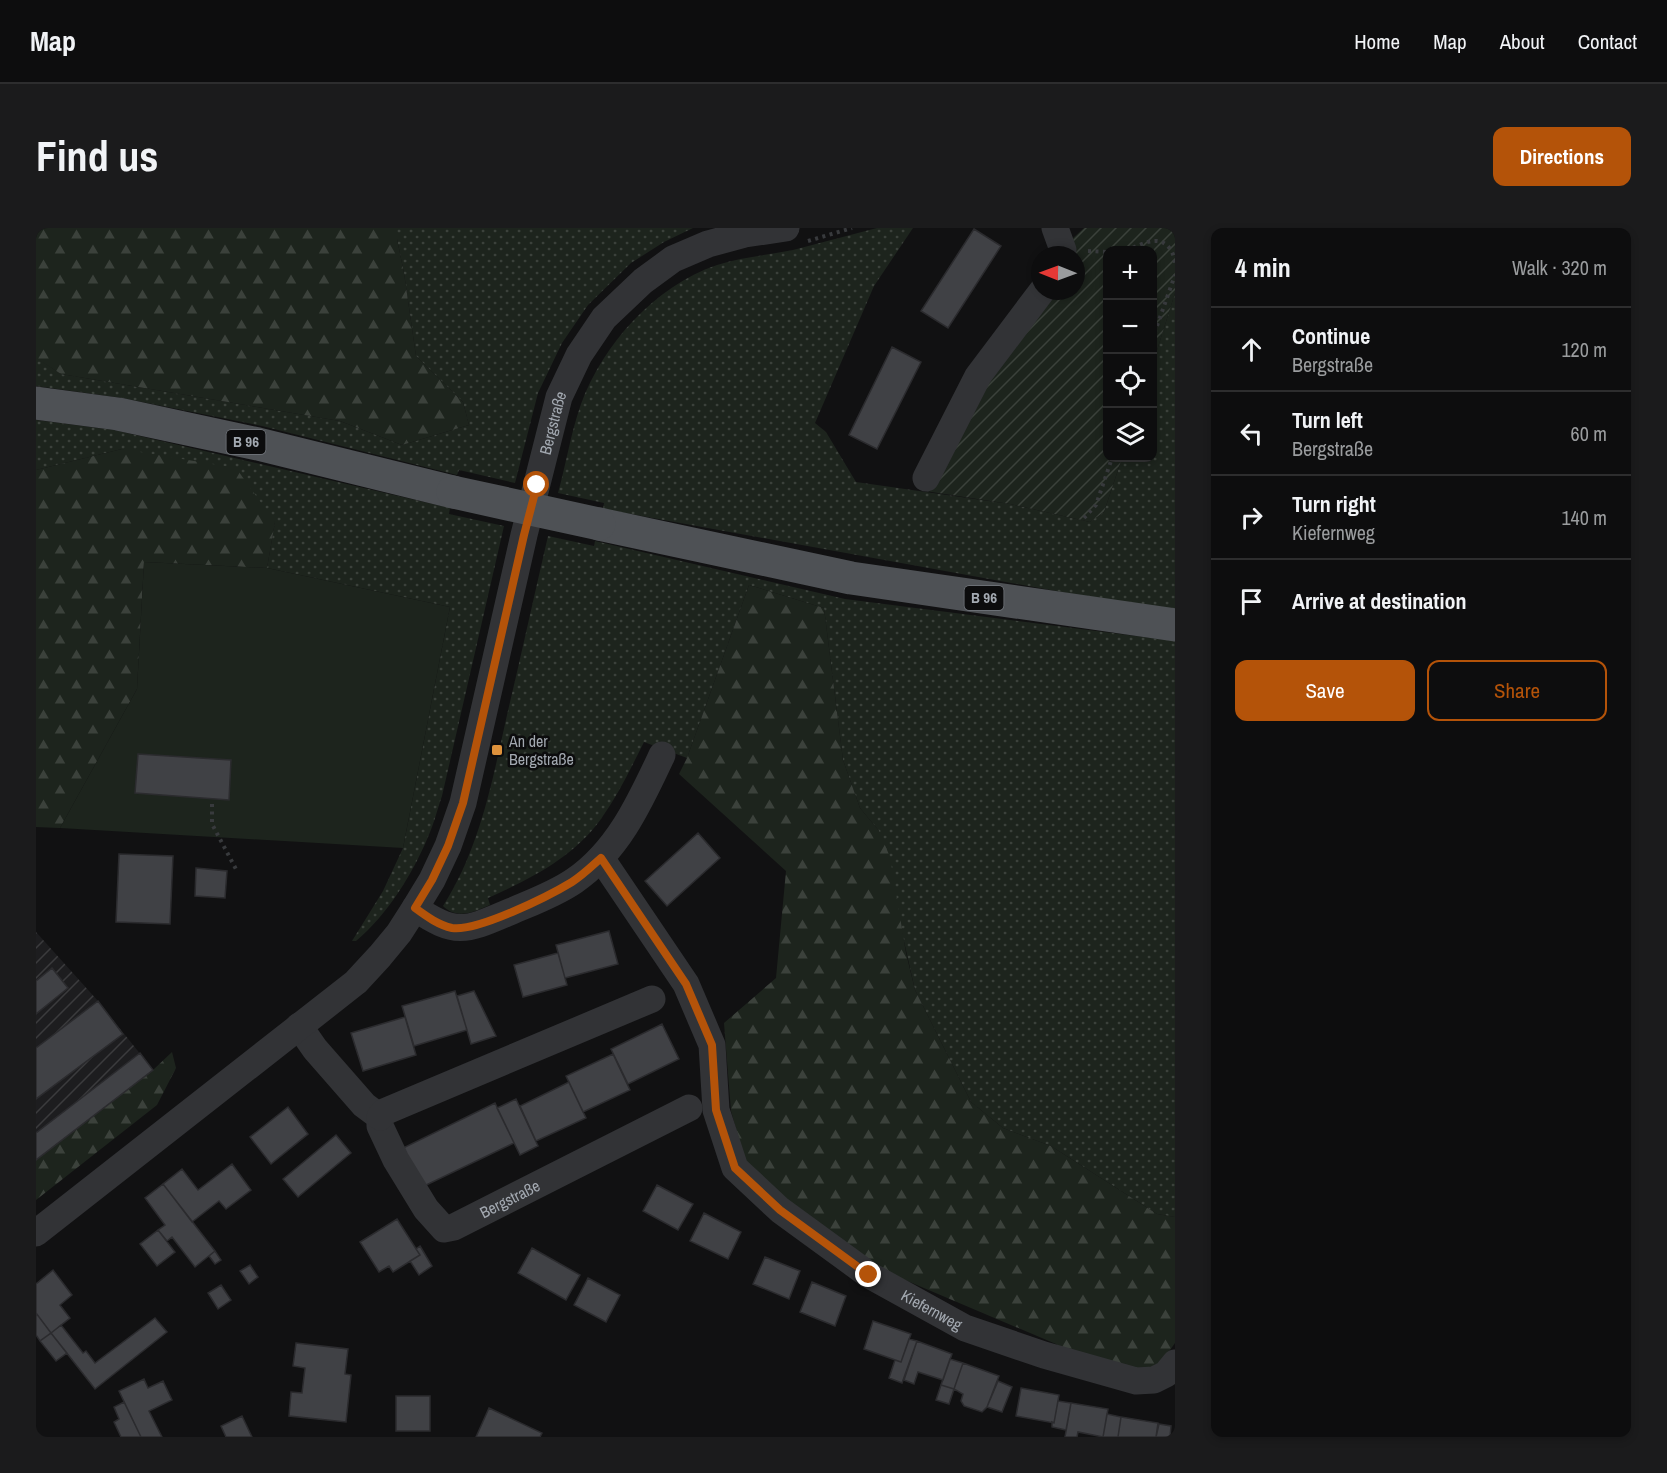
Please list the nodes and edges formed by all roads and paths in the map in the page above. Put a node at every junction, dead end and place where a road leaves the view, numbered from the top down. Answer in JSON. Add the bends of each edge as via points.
{"nodes":[{"id":1,"x":786,"y":228,"type":"edge"},
{"id":2,"x":1054,"y":228,"type":"edge"},
{"id":3,"x":1062,"y":246,"type":"edge"},
{"id":4,"x":1137,"y":246,"type":"edge"},
{"id":5,"x":1175,"y":263,"type":"edge"},
{"id":6,"x":1175,"y":275,"type":"edge"},
{"id":7,"x":1035,"y":300,"type":"edge"},
{"id":8,"x":1157,"y":326,"type":"edge"},
{"id":9,"x":36,"y":403,"type":"edge"},
{"id":10,"x":1111,"y":462,"type":"edge"},
{"id":11,"x":926,"y":478,"type":"dead end"},
{"id":12,"x":1084,"y":518,"type":"dead end"},
{"id":13,"x":1175,"y":626,"type":"edge"},
{"id":14,"x":662,"y":755,"type":"dead end"},
{"id":15,"x":213,"y":804,"type":"dead end"},
{"id":16,"x":601,"y":858,"type":"junction"},
{"id":17,"x":237,"y":871,"type":"dead end"},
{"id":18,"x":415,"y":908,"type":"junction"},
{"id":19,"x":652,"y":999,"type":"dead end"},
{"id":20,"x":299,"y":1026,"type":"junction"},
{"id":21,"x":689,"y":1108,"type":"dead end"},
{"id":22,"x":380,"y":1117,"type":"junction"},
{"id":23,"x":36,"y":1233,"type":"edge"},
{"id":24,"x":1175,"y":1363,"type":"edge"}],
"edges":[{"from":1,"to":18,"type":"street","name":"Bergstraße","via":[[708,244],[673,259],[604,318],[579,355],[556,408],[463,803],[448,846]]},
{"from":2,"to":3,"type":"street"},
{"from":4,"to":5,"type":"path","via":[[1153,240],[1165,243],[1174,254]]},
{"from":6,"to":8,"type":"path"},
{"from":7,"to":11,"type":"street","via":[[978,376]]},
{"from":9,"to":13,"type":"main road","number":"B 96","bridge":true,"via":[[142,419],[453,492],[850,578]]},
{"from":10,"to":12,"type":"path","via":[[1096,505]]},
{"from":14,"to":16,"type":"street","via":[[622,833]]},
{"from":15,"to":17,"type":"path","via":[[212,824]]},
{"from":16,"to":18,"type":"street","via":[[550,895],[482,924],[452,928]]},
{"from":16,"to":24,"type":"street","name":"Kiefernweg","via":[[686,984],[712,1045],[716,1110],[735,1168],[780,1210],[869,1275],[964,1328],[1136,1381],[1154,1380]]},
{"from":18,"to":20,"type":"street","name":"Bergstraße","via":[[399,933],[356,982]]},
{"from":19,"to":22,"type":"street"},
{"from":20,"to":22,"type":"street","via":[[364,1105]]},
{"from":20,"to":23,"type":"street","name":"Bergstraße"},
{"from":21,"to":22,"type":"street","name":"Bergstraße","via":[[454,1227],[444,1228],[426,1209],[396,1160],[380,1126]]}]}
